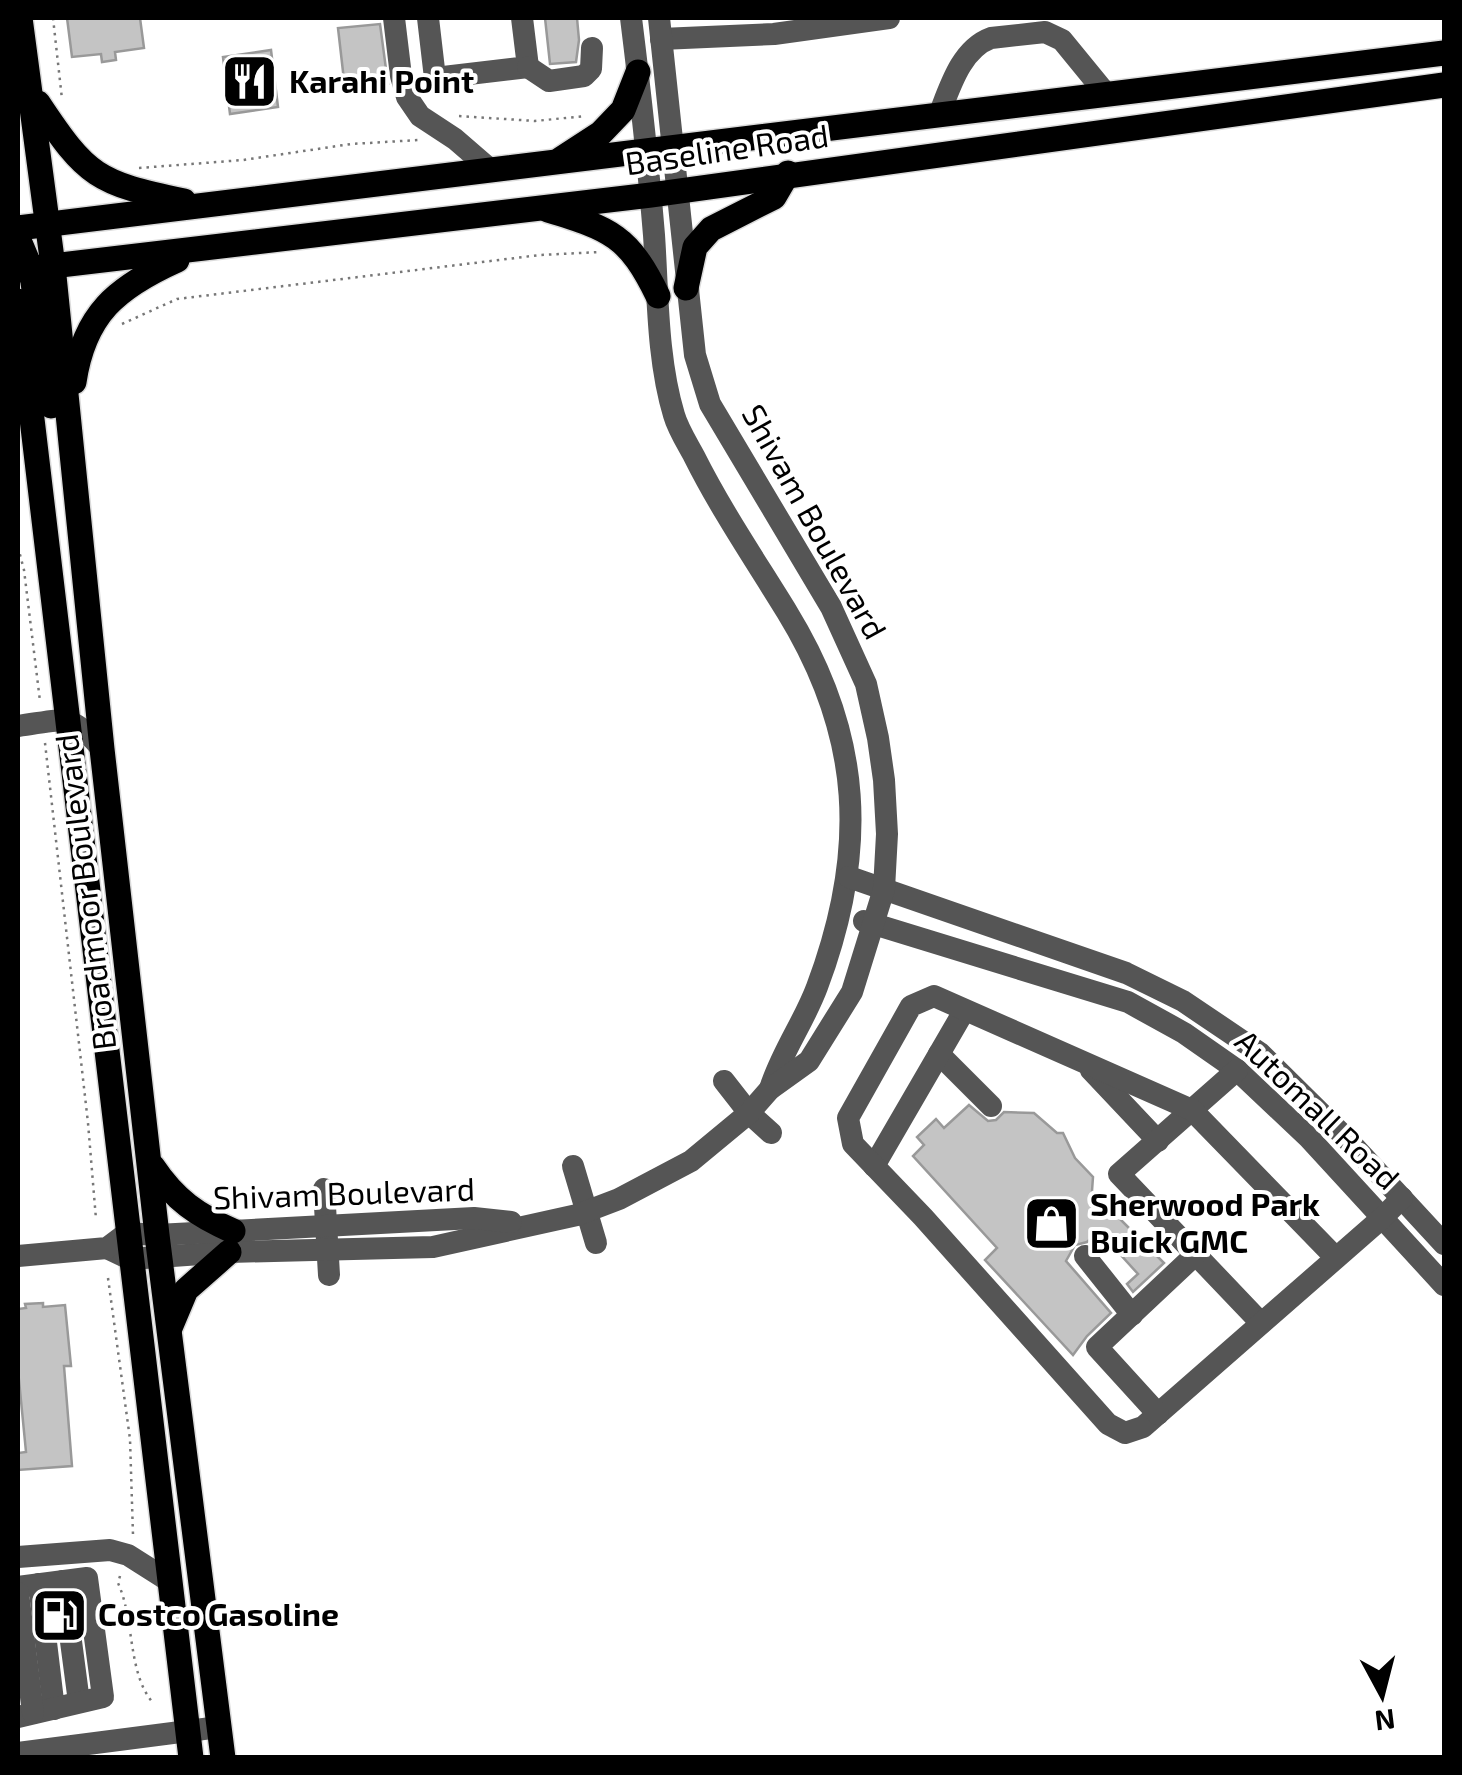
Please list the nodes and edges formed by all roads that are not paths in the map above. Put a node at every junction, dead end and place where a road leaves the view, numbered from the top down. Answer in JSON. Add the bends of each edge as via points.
{"nodes":[{"id":1,"x":394,"y":18,"type":"edge"},
{"id":2,"x":428,"y":18,"type":"edge"},
{"id":3,"x":522,"y":18,"type":"edge"},
{"id":4,"x":631,"y":18,"type":"edge"},
{"id":5,"x":889,"y":18,"type":"edge"},
{"id":6,"x":22,"y":21,"type":"edge"},
{"id":7,"x":660,"y":28,"type":"edge"},
{"id":8,"x":592,"y":48,"type":"dead end"},
{"id":9,"x":1444,"y":53,"type":"edge"},
{"id":10,"x":528,"y":66,"type":"junction"},
{"id":11,"x":638,"y":72,"type":"junction"},
{"id":12,"x":1444,"y":85,"type":"edge"},
{"id":13,"x":1107,"y":94,"type":"junction"},
{"id":14,"x":33,"y":96,"type":"junction"},
{"id":15,"x":939,"y":114,"type":"junction"},
{"id":16,"x":674,"y":148,"type":"junction"},
{"id":17,"x":647,"y":152,"type":"junction"},
{"id":18,"x":554,"y":164,"type":"junction"},
{"id":19,"x":492,"y":172,"type":"junction"},
{"id":20,"x":788,"y":173,"type":"junction"},
{"id":21,"x":678,"y":190,"type":"junction"},
{"id":22,"x":651,"y":194,"type":"junction"},
{"id":23,"x":208,"y":206,"type":"junction"},
{"id":24,"x":539,"y":207,"type":"junction"},
{"id":25,"x":48,"y":224,"type":"junction"},
{"id":26,"x":18,"y":228,"type":"edge"},
{"id":27,"x":18,"y":238,"type":"edge"},
{"id":28,"x":202,"y":248,"type":"junction"},
{"id":29,"x":34,"y":269,"type":"edge"},
{"id":30,"x":686,"y":288,"type":"junction"},
{"id":31,"x":658,"y":296,"type":"junction"},
{"id":32,"x":18,"y":301,"type":"edge"},
{"id":33,"x":18,"y":369,"type":"edge"},
{"id":34,"x":30,"y":400,"type":"junction"},
{"id":35,"x":68,"y":416,"type":"junction"},
{"id":36,"x":76,"y":497,"type":"junction"},
{"id":37,"x":822,"y":590,"type":"junction"},
{"id":38,"x":785,"y":608,"type":"junction"},
{"id":39,"x":67,"y":719,"type":"junction"},
{"id":40,"x":18,"y":726,"type":"edge"},
{"id":41,"x":102,"y":749,"type":"junction"},
{"id":42,"x":849,"y":877,"type":"junction"},
{"id":43,"x":884,"y":889,"type":"junction"},
{"id":44,"x":842,"y":913,"type":"junction"},
{"id":45,"x":874,"y":925,"type":"junction"},
{"id":46,"x":964,"y":1011,"type":"junction"},
{"id":47,"x":939,"y":1054,"type":"junction"},
{"id":48,"x":1082,"y":1060,"type":"junction"},
{"id":49,"x":1238,"y":1070,"type":"junction"},
{"id":50,"x":724,"y":1081,"type":"dead end"},
{"id":51,"x":770,"y":1089,"type":"junction"},
{"id":52,"x":990,"y":1106,"type":"dead end"},
{"id":53,"x":1192,"y":1110,"type":"junction"},
{"id":54,"x":749,"y":1112,"type":"junction"},
{"id":55,"x":771,"y":1133,"type":"dead end"},
{"id":56,"x":1158,"y":1140,"type":"junction"},
{"id":57,"x":150,"y":1162,"type":"junction"},
{"id":58,"x":573,"y":1166,"type":"dead end"},
{"id":59,"x":874,"y":1166,"type":"junction"},
{"id":60,"x":324,"y":1190,"type":"dead end"},
{"id":61,"x":1402,"y":1198,"type":"junction"},
{"id":62,"x":586,"y":1212,"type":"junction"},
{"id":63,"x":1382,"y":1218,"type":"junction"},
{"id":64,"x":534,"y":1224,"type":"junction"},
{"id":65,"x":328,"y":1227,"type":"junction"},
{"id":66,"x":231,"y":1242,"type":"junction"},
{"id":67,"x":596,"y":1242,"type":"dead end"},
{"id":68,"x":1444,"y":1244,"type":"edge"},
{"id":69,"x":159,"y":1246,"type":"junction"},
{"id":70,"x":121,"y":1247,"type":"junction"},
{"id":71,"x":328,"y":1251,"type":"junction"},
{"id":72,"x":1195,"y":1255,"type":"junction"},
{"id":73,"x":18,"y":1256,"type":"edge"},
{"id":74,"x":1086,"y":1256,"type":"dead end"},
{"id":75,"x":1336,"y":1258,"type":"junction"},
{"id":76,"x":328,"y":1276,"type":"dead end"},
{"id":77,"x":1444,"y":1286,"type":"edge"},
{"id":78,"x":1132,"y":1315,"type":"junction"},
{"id":79,"x":1261,"y":1323,"type":"junction"},
{"id":80,"x":170,"y":1328,"type":"junction"},
{"id":81,"x":1158,"y":1414,"type":"junction"},
{"id":82,"x":18,"y":1557,"type":"edge"},
{"id":83,"x":169,"y":1581,"type":"junction"},
{"id":84,"x":25,"y":1588,"type":"edge"},
{"id":85,"x":35,"y":1713,"type":"edge"},
{"id":86,"x":219,"y":1727,"type":"junction"},
{"id":87,"x":189,"y":1744,"type":"edge"},
{"id":88,"x":18,"y":1753,"type":"edge"},
{"id":89,"x":222,"y":1758,"type":"edge"}],
"edges":[{"from":1,"to":19,"type":"street","via":[[407,97],[420,116]]},
{"from":2,"to":10,"type":"street","via":[[435,78]]},
{"from":3,"to":10,"type":"street"},
{"from":4,"to":11,"type":"street","name":"Shivam Boulevard"},
{"from":5,"to":7,"type":"street","via":[[774,34]]},
{"from":6,"to":14,"type":"main road","name":"Broadmoor Boulevard"},
{"from":7,"to":16,"type":"street","name":"Shivam Boulevard"},
{"from":8,"to":10,"type":"street","via":[[584,76],[548,81]]},
{"from":9,"to":13,"type":"main road","name":"Baseline Road"},
{"from":11,"to":17,"type":"street","name":"Shivam Boulevard"},
{"from":11,"to":18,"type":"main road","via":[[624,110]]},
{"from":12,"to":20,"type":"main road","name":"Baseline Road"},
{"from":13,"to":15,"type":"main road","name":"Baseline Road"},
{"from":13,"to":15,"type":"street","via":[[1054,34],[990,38],[968,56]]},
{"from":14,"to":23,"type":"main road","via":[[64,142],[101,179]]},
{"from":14,"to":25,"type":"main road","name":"Broadmoor Boulevard"},
{"from":15,"to":16,"type":"main road","name":"Baseline Road"},
{"from":16,"to":17,"type":"main road","name":"Baseline Road"},
{"from":16,"to":21,"type":"street","name":"Shivam Boulevard"},
{"from":17,"to":18,"type":"main road","name":"Baseline Road"},
{"from":17,"to":22,"type":"street","name":"Shivam Boulevard"},
{"from":18,"to":19,"type":"main road","name":"Baseline Road"},
{"from":19,"to":23,"type":"main road","name":"Baseline Road"},
{"from":20,"to":21,"type":"main road","name":"Baseline Road"},
{"from":20,"to":30,"type":"main road","via":[[774,197],[711,228],[695,247]]},
{"from":21,"to":22,"type":"main road","name":"Baseline Road"},
{"from":21,"to":30,"type":"street","name":"Shivam Boulevard"},
{"from":22,"to":24,"type":"main road","name":"Baseline Road"},
{"from":22,"to":31,"type":"street","name":"Shivam Boulevard"},
{"from":23,"to":25,"type":"main road","name":"Baseline Road"},
{"from":24,"to":28,"type":"main road","name":"Baseline Road"},
{"from":24,"to":31,"type":"main road","via":[[584,221],[632,249]]},
{"from":25,"to":26,"type":"main road","name":"Baseline Road"},
{"from":25,"to":29,"type":"main road","name":"Broadmoor Boulevard"},
{"from":27,"to":29,"type":"main road"},
{"from":28,"to":29,"type":"main road","name":"Baseline Road"},
{"from":28,"to":35,"type":"main road","via":[[140,276],[99,311],[78,355]]},
{"from":29,"to":35,"type":"main road","name":"Broadmoor Boulevard"},
{"from":29,"to":36,"type":"main road","via":[[62,471]]},
{"from":30,"to":37,"type":"street","name":"Shivam Boulevard","via":[[710,404]]},
{"from":31,"to":38,"type":"street","name":"Shivam Boulevard","via":[[674,416]]},
{"from":32,"to":34,"type":"main road","name":"Broadmoor Boulevard"},
{"from":33,"to":34,"type":"main road"},
{"from":34,"to":39,"type":"main road","name":"Broadmoor Boulevard"},
{"from":35,"to":36,"type":"main road","name":"Broadmoor Boulevard"},
{"from":36,"to":41,"type":"main road","name":"Broadmoor Boulevard"},
{"from":37,"to":38,"type":"street"},
{"from":37,"to":43,"type":"street","name":"Shivam Boulevard","via":[[866,684],[878,738],[887,834]]},
{"from":38,"to":42,"type":"street","name":"Shivam Boulevard","via":[[814,656],[846,760]]},
{"from":39,"to":40,"type":"street"},
{"from":39,"to":41,"type":"street"},
{"from":39,"to":70,"type":"main road","name":"Broadmoor Boulevard"},
{"from":41,"to":57,"type":"main road","name":"Broadmoor Boulevard"},
{"from":42,"to":43,"type":"street","name":"Automall Road"},
{"from":42,"to":44,"type":"street","name":"Shivam Boulevard"},
{"from":43,"to":45,"type":"street","name":"Shivam Boulevard"},
{"from":43,"to":61,"type":"street","name":"Automall Road","via":[[1126,974],[1183,1001],[1260,1053]]},
{"from":44,"to":45,"type":"street","name":"Automall Road"},
{"from":44,"to":51,"type":"street","name":"Shivam Boulevard","via":[[818,986]]},
{"from":45,"to":49,"type":"street","name":"Automall Road","via":[[1128,1002]]},
{"from":45,"to":51,"type":"street","name":"Shivam Boulevard","via":[[852,992],[810,1061]]},
{"from":46,"to":47,"type":"street"},
{"from":46,"to":48,"type":"street"},
{"from":46,"to":59,"type":"street","via":[[934,996],[911,1006],[848,1118],[852,1144]]},
{"from":47,"to":52,"type":"street"},
{"from":47,"to":59,"type":"street"},
{"from":48,"to":53,"type":"street"},
{"from":48,"to":56,"type":"street"},
{"from":49,"to":53,"type":"street"},
{"from":49,"to":63,"type":"street","name":"Automall Road"},
{"from":50,"to":54,"type":"street"},
{"from":51,"to":54,"type":"street","name":"Shivam Boulevard"},
{"from":53,"to":56,"type":"street"},
{"from":53,"to":75,"type":"street"},
{"from":54,"to":55,"type":"street"},
{"from":54,"to":62,"type":"street","name":"Shivam Boulevard","via":[[691,1162]]},
{"from":56,"to":72,"type":"street","via":[[1119,1174]]},
{"from":57,"to":66,"type":"main road","via":[[180,1202]]},
{"from":57,"to":69,"type":"main road","name":"Broadmoor Boulevard"},
{"from":58,"to":62,"type":"street"},
{"from":59,"to":81,"type":"street","via":[[1108,1424],[1125,1433]]},
{"from":60,"to":65,"type":"street"},
{"from":61,"to":63,"type":"street"},
{"from":61,"to":68,"type":"street","name":"Automall Road"},
{"from":62,"to":64,"type":"street","name":"Shivam Boulevard"},
{"from":62,"to":67,"type":"street"},
{"from":63,"to":75,"type":"street"},
{"from":63,"to":77,"type":"street","name":"Automall Road"},
{"from":64,"to":65,"type":"street","name":"Shivam Boulevard","via":[[474,1218]]},
{"from":64,"to":71,"type":"street","name":"Shivam Boulevard","via":[[433,1247]]},
{"from":65,"to":66,"type":"street","name":"Shivam Boulevard"},
{"from":65,"to":71,"type":"street"},
{"from":66,"to":69,"type":"street","name":"Shivam Boulevard"},
{"from":66,"to":71,"type":"street","name":"Shivam Boulevard"},
{"from":66,"to":80,"type":"main road","via":[[186,1290]]},
{"from":69,"to":70,"type":"street","name":"Shivam Boulevard"},
{"from":69,"to":80,"type":"main road","name":"Broadmoor Boulevard"},
{"from":70,"to":73,"type":"street","name":"Shivam Boulevard"},
{"from":70,"to":83,"type":"main road","name":"Broadmoor Boulevard"},
{"from":71,"to":76,"type":"street"},
{"from":72,"to":78,"type":"street"},
{"from":72,"to":79,"type":"street"},
{"from":74,"to":78,"type":"street"},
{"from":75,"to":79,"type":"street"},
{"from":78,"to":81,"type":"street","via":[[1098,1347]]},
{"from":79,"to":81,"type":"street"},
{"from":80,"to":86,"type":"main road","name":"Broadmoor Boulevard"},
{"from":82,"to":83,"type":"street","via":[[90,1550],[128,1555]]},
{"from":83,"to":87,"type":"main road","name":"Broadmoor Boulevard"},
{"from":84,"to":85,"type":"street"},
{"from":84,"to":85,"type":"street","via":[[63,1581],[79,1702]]},
{"from":86,"to":87,"type":"street"},
{"from":86,"to":89,"type":"main road","name":"Broadmoor Boulevard"},
{"from":87,"to":88,"type":"street"}]}
